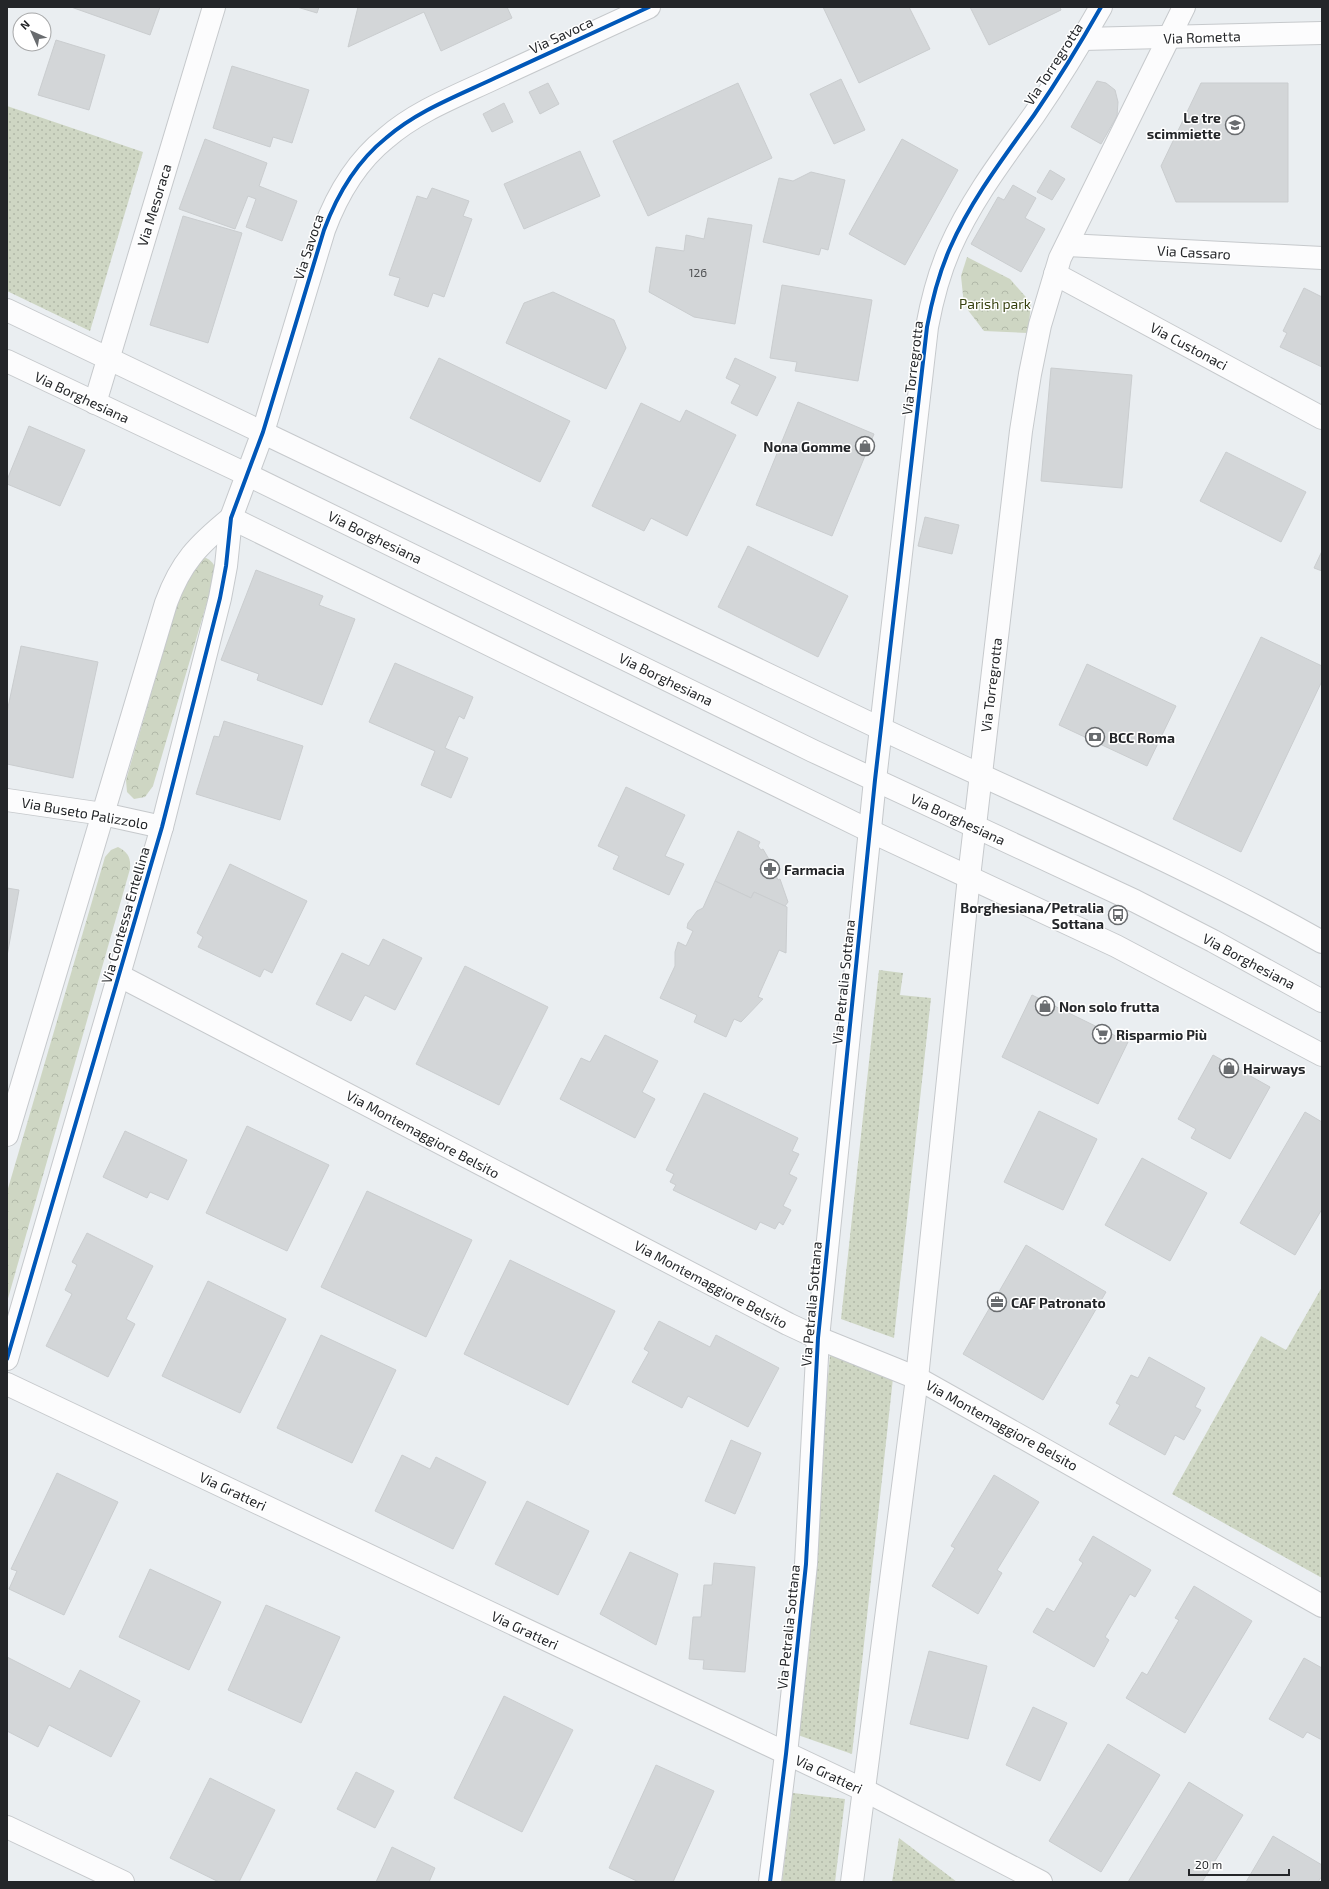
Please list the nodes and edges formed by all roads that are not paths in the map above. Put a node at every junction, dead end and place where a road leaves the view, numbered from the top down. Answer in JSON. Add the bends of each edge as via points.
{"nodes":[{"id":1,"x":214,"y":7,"type":"edge"},
{"id":2,"x":649,"y":7,"type":"edge"},
{"id":3,"x":1101,"y":7,"type":"edge"},
{"id":4,"x":1184,"y":7,"type":"edge"},
{"id":5,"x":1322,"y":33,"type":"edge"},
{"id":6,"x":1170,"y":38,"type":"junction"},
{"id":7,"x":1083,"y":39,"type":"junction"},
{"id":8,"x":1067,"y":245,"type":"junction"},
{"id":9,"x":1322,"y":258,"type":"edge"},
{"id":10,"x":1055,"y":274,"type":"junction"},
{"id":11,"x":7,"y":310,"type":"edge"},
{"id":12,"x":108,"y":358,"type":"junction"},
{"id":13,"x":7,"y":360,"type":"edge"},
{"id":14,"x":95,"y":403,"type":"junction"},
{"id":15,"x":1322,"y":418,"type":"edge"},
{"id":16,"x":263,"y":432,"type":"junction"},
{"id":17,"x":248,"y":475,"type":"junction"},
{"id":18,"x":231,"y":518,"type":"junction"},
{"id":19,"x":881,"y":729,"type":"junction"},
{"id":20,"x":980,"y":774,"type":"junction"},
{"id":21,"x":875,"y":780,"type":"junction"},
{"id":22,"x":7,"y":800,"type":"edge"},
{"id":23,"x":103,"y":814,"type":"junction"},
{"id":24,"x":162,"y":827,"type":"junction"},
{"id":25,"x":975,"y":827,"type":"junction"},
{"id":26,"x":870,"y":831,"type":"junction"},
{"id":27,"x":969,"y":877,"type":"junction"},
{"id":28,"x":1322,"y":942,"type":"edge"},
{"id":29,"x":118,"y":975,"type":"junction"},
{"id":30,"x":1322,"y":1001,"type":"edge"},
{"id":31,"x":1322,"y":1055,"type":"edge"},
{"id":32,"x":7,"y":1135,"type":"edge"},
{"id":33,"x":818,"y":1338,"type":"junction"},
{"id":34,"x":7,"y":1359,"type":"edge"},
{"id":35,"x":917,"y":1378,"type":"junction"},
{"id":36,"x":7,"y":1384,"type":"edge"},
{"id":37,"x":1322,"y":1606,"type":"edge"},
{"id":38,"x":786,"y":1754,"type":"junction"},
{"id":39,"x":864,"y":1790,"type":"junction"},
{"id":40,"x":7,"y":1828,"type":"edge"},
{"id":41,"x":123,"y":1882,"type":"edge"},
{"id":42,"x":770,"y":1882,"type":"edge"},
{"id":43,"x":852,"y":1882,"type":"edge"},
{"id":44,"x":1041,"y":1882,"type":"edge"}],
"edges":[{"from":1,"to":12,"type":"street","name":"Via Mesoraca"},
{"from":2,"to":16,"type":"street","name":"Via Savoca","via":[[423,112],[385,138],[370,152],[345,186],[324,230]]},
{"from":3,"to":7,"type":"street","name":"Via Torregrotta"},
{"from":4,"to":6,"type":"street","name":"Via Torregrotta"},
{"from":5,"to":6,"type":"street","name":"Via Rometta"},
{"from":6,"to":7,"type":"street","name":"Via Rometta"},
{"from":6,"to":8,"type":"street","name":"Via Torregrotta"},
{"from":7,"to":19,"type":"street","name":"Via Torregrotta","via":[[976,200],[951,245],[938,279],[928,326]]},
{"from":8,"to":9,"type":"street","name":"Via Cassaro"},
{"from":8,"to":10,"type":"street","name":"Via Torregrotta"},
{"from":10,"to":15,"type":"street","name":"Via Custonaci"},
{"from":10,"to":20,"type":"street","name":"Via Torregrotta","via":[[1040,325],[1021,431]]},
{"from":11,"to":12,"type":"street"},
{"from":12,"to":14,"type":"street","name":"Via Mesoraca"},
{"from":12,"to":16,"type":"street"},
{"from":13,"to":14,"type":"street","name":"Via Borghesiana"},
{"from":14,"to":17,"type":"street","name":"Via Borghesiana"},
{"from":16,"to":17,"type":"street","name":"Via Savoca"},
{"from":16,"to":19,"type":"street"},
{"from":17,"to":18,"type":"street","name":"Via Contessa Entellina"},
{"from":17,"to":21,"type":"street","name":"Via Borghesiana"},
{"from":18,"to":23,"type":"street","name":"Via Contessa Entellina","via":[[204,540],[177,576]]},
{"from":18,"to":24,"type":"street","name":"Via Contessa Entellina","via":[[220,598]]},
{"from":18,"to":26,"type":"street"},
{"from":19,"to":20,"type":"street"},
{"from":19,"to":21,"type":"street","name":"Via Petralia Sottana"},
{"from":20,"to":25,"type":"street"},
{"from":20,"to":28,"type":"street","via":[[1158,857]]},
{"from":21,"to":25,"type":"street","name":"Via Borghesiana"},
{"from":21,"to":26,"type":"street","name":"Via Petralia Sottana"},
{"from":22,"to":23,"type":"street","name":"Via Buseto Palizzolo"},
{"from":23,"to":24,"type":"street","name":"Via Buseto Palizzolo"},
{"from":23,"to":32,"type":"street","name":"Via Contessa Entellina"},
{"from":24,"to":29,"type":"street","name":"Via Contessa Entellina"},
{"from":25,"to":27,"type":"street"},
{"from":25,"to":30,"type":"street","name":"Via Borghesiana","via":[[1142,904]]},
{"from":26,"to":27,"type":"street"},
{"from":26,"to":33,"type":"street","name":"Via Petralia Sottana"},
{"from":27,"to":31,"type":"street","via":[[1116,946]]},
{"from":27,"to":35,"type":"street"},
{"from":29,"to":33,"type":"street","name":"Via Montemaggiore Belsito"},
{"from":29,"to":34,"type":"street","name":"Via Contessa Entellina"},
{"from":33,"to":35,"type":"street","name":"Via Montemaggiore Belsito"},
{"from":33,"to":38,"type":"street","name":"Via Petralia Sottana","via":[[806,1564]]},
{"from":35,"to":37,"type":"street","name":"Via Montemaggiore Belsito"},
{"from":35,"to":39,"type":"street"},
{"from":36,"to":38,"type":"street","name":"Via Gratteri"},
{"from":38,"to":39,"type":"street","name":"Via Gratteri"},
{"from":38,"to":42,"type":"street","name":"Via Petralia Sottana"},
{"from":39,"to":43,"type":"street"},
{"from":39,"to":44,"type":"street","name":"Via Gratteri"},
{"from":40,"to":41,"type":"street"}]}
